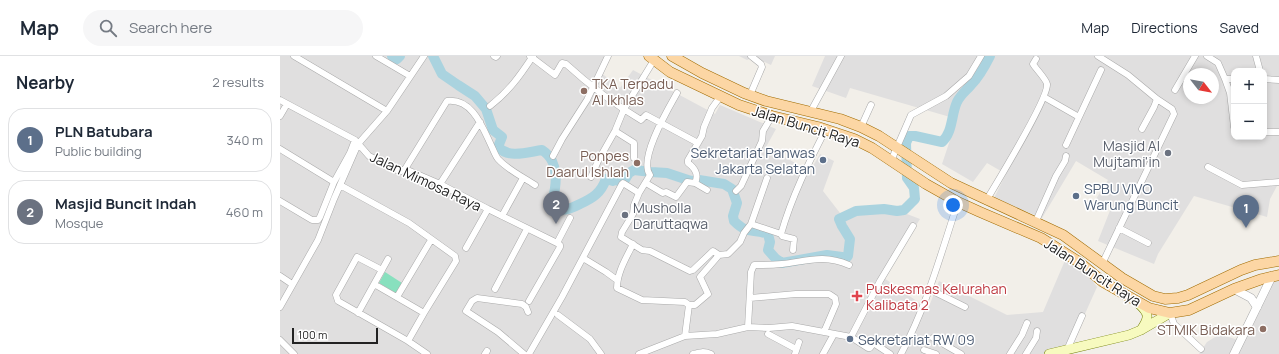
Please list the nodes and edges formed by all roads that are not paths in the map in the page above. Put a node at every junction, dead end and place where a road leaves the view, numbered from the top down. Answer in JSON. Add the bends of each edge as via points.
{"nodes":[{"id":1,"x":294,"y":56,"type":"edge"},
{"id":2,"x":376,"y":56,"type":"edge"},
{"id":3,"x":424,"y":56,"type":"edge"},
{"id":4,"x":608,"y":56,"type":"edge"},
{"id":5,"x":672,"y":56,"type":"edge"},
{"id":6,"x":751,"y":56,"type":"edge"},
{"id":7,"x":841,"y":56,"type":"edge"},
{"id":8,"x":981,"y":56,"type":"edge"},
{"id":9,"x":1098,"y":56,"type":"edge"},
{"id":10,"x":1195,"y":56,"type":"edge"},
{"id":11,"x":1207,"y":56,"type":"edge"},
{"id":12,"x":1256,"y":56,"type":"edge"},
{"id":13,"x":532,"y":57,"type":"edge"},
{"id":14,"x":652,"y":58,"type":"edge"},
{"id":15,"x":1036,"y":59,"type":"dead end"},
{"id":16,"x":1259,"y":68,"type":"edge"},
{"id":17,"x":1102,"y":70,"type":"dead end"},
{"id":18,"x":410,"y":76,"type":"junction"},
{"id":19,"x":1225,"y":79,"type":"junction"},
{"id":20,"x":1231,"y":79,"type":"edge"},
{"id":21,"x":1267,"y":79,"type":"edge"},
{"id":22,"x":1279,"y":80,"type":"edge"},
{"id":23,"x":594,"y":88,"type":"junction"},
{"id":24,"x":1175,"y":90,"type":"dead end"},
{"id":25,"x":677,"y":93,"type":"dead end"},
{"id":26,"x":750,"y":95,"type":"junction"},
{"id":27,"x":720,"y":97,"type":"junction"},
{"id":28,"x":1044,"y":97,"type":"junction"},
{"id":29,"x":1157,"y":99,"type":"junction"},
{"id":30,"x":280,"y":100,"type":"edge"},
{"id":31,"x":287,"y":104,"type":"junction"},
{"id":32,"x":1231,"y":104,"type":"edge"},
{"id":33,"x":871,"y":105,"type":"dead end"},
{"id":34,"x":490,"y":106,"type":"dead end"},
{"id":35,"x":624,"y":109,"type":"junction"},
{"id":36,"x":387,"y":111,"type":"junction"},
{"id":37,"x":811,"y":111,"type":"junction"},
{"id":38,"x":280,"y":116,"type":"edge"},
{"id":39,"x":772,"y":116,"type":"junction"},
{"id":40,"x":1079,"y":117,"type":"junction"},
{"id":41,"x":480,"y":122,"type":"junction"},
{"id":42,"x":660,"y":122,"type":"junction"},
{"id":43,"x":861,"y":126,"type":"junction"},
{"id":44,"x":1142,"y":129,"type":"dead end"},
{"id":45,"x":826,"y":130,"type":"junction"},
{"id":46,"x":615,"y":131,"type":"junction"},
{"id":47,"x":1267,"y":132,"type":"edge"},
{"id":48,"x":1279,"y":132,"type":"edge"},
{"id":49,"x":356,"y":142,"type":"junction"},
{"id":50,"x":698,"y":144,"type":"junction"},
{"id":51,"x":1066,"y":145,"type":"dead end"},
{"id":52,"x":280,"y":149,"type":"edge"},
{"id":53,"x":901,"y":150,"type":"junction"},
{"id":54,"x":554,"y":156,"type":"dead end"},
{"id":55,"x":1066,"y":156,"type":"dead end"},
{"id":56,"x":634,"y":158,"type":"dead end"},
{"id":57,"x":896,"y":164,"type":"junction"},
{"id":58,"x":1208,"y":167,"type":"dead end"},
{"id":59,"x":404,"y":169,"type":"junction"},
{"id":60,"x":591,"y":177,"type":"dead end"},
{"id":61,"x":523,"y":178,"type":"junction"},
{"id":62,"x":767,"y":178,"type":"dead end"},
{"id":63,"x":696,"y":180,"type":"junction"},
{"id":64,"x":1279,"y":182,"type":"edge"},
{"id":65,"x":337,"y":183,"type":"junction"},
{"id":66,"x":646,"y":183,"type":"junction"},
{"id":67,"x":440,"y":184,"type":"junction"},
{"id":68,"x":535,"y":186,"type":"dead end"},
{"id":69,"x":708,"y":190,"type":"dead end"},
{"id":70,"x":736,"y":191,"type":"dead end"},
{"id":71,"x":639,"y":193,"type":"junction"},
{"id":72,"x":986,"y":201,"type":"junction"},
{"id":73,"x":280,"y":202,"type":"edge"},
{"id":74,"x":958,"y":202,"type":"junction"},
{"id":75,"x":488,"y":209,"type":"junction"},
{"id":76,"x":502,"y":216,"type":"junction"},
{"id":77,"x":570,"y":218,"type":"dead end"},
{"id":78,"x":1036,"y":221,"type":"junction"},
{"id":79,"x":749,"y":226,"type":"junction"},
{"id":80,"x":913,"y":226,"type":"dead end"},
{"id":81,"x":1119,"y":228,"type":"junction"},
{"id":82,"x":527,"y":229,"type":"junction"},
{"id":83,"x":781,"y":234,"type":"junction"},
{"id":84,"x":431,"y":240,"type":"junction"},
{"id":85,"x":557,"y":243,"type":"junction"},
{"id":86,"x":1148,"y":243,"type":"dead end"},
{"id":87,"x":633,"y":244,"type":"junction"},
{"id":88,"x":466,"y":248,"type":"dead end"},
{"id":89,"x":793,"y":250,"type":"dead end"},
{"id":90,"x":719,"y":254,"type":"junction"},
{"id":91,"x":583,"y":258,"type":"junction"},
{"id":92,"x":388,"y":259,"type":"dead end"},
{"id":93,"x":1279,"y":260,"type":"edge"},
{"id":94,"x":1102,"y":264,"type":"junction"},
{"id":95,"x":849,"y":265,"type":"dead end"},
{"id":96,"x":382,"y":270,"type":"junction"},
{"id":97,"x":280,"y":276,"type":"edge"},
{"id":98,"x":1276,"y":276,"type":"edge"},
{"id":99,"x":617,"y":280,"type":"junction"},
{"id":100,"x":292,"y":284,"type":"junction"},
{"id":101,"x":374,"y":284,"type":"junction"},
{"id":102,"x":495,"y":289,"type":"dead end"},
{"id":103,"x":929,"y":289,"type":"junction"},
{"id":104,"x":1234,"y":289,"type":"junction"},
{"id":105,"x":397,"y":297,"type":"junction"},
{"id":106,"x":750,"y":298,"type":"junction"},
{"id":107,"x":529,"y":301,"type":"dead end"},
{"id":108,"x":1138,"y":303,"type":"junction"},
{"id":109,"x":690,"y":305,"type":"junction"},
{"id":110,"x":280,"y":307,"type":"edge"},
{"id":111,"x":966,"y":307,"type":"dead end"},
{"id":112,"x":1257,"y":307,"type":"junction"},
{"id":113,"x":528,"y":312,"type":"dead end"},
{"id":114,"x":358,"y":313,"type":"junction"},
{"id":115,"x":424,"y":313,"type":"junction"},
{"id":116,"x":1170,"y":313,"type":"junction"},
{"id":117,"x":558,"y":314,"type":"dead end"},
{"id":118,"x":1082,"y":316,"type":"dead end"},
{"id":119,"x":1027,"y":323,"type":"dead end"},
{"id":120,"x":748,"y":327,"type":"junction"},
{"id":121,"x":1141,"y":330,"type":"junction"},
{"id":122,"x":1037,"y":331,"type":"dead end"},
{"id":123,"x":824,"y":332,"type":"junction"},
{"id":124,"x":768,"y":334,"type":"dead end"},
{"id":125,"x":834,"y":334,"type":"junction"},
{"id":126,"x":685,"y":336,"type":"junction"},
{"id":127,"x":851,"y":337,"type":"junction"},
{"id":128,"x":933,"y":338,"type":"dead end"},
{"id":129,"x":280,"y":340,"type":"edge"},
{"id":130,"x":408,"y":341,"type":"junction"},
{"id":131,"x":799,"y":342,"type":"dead end"},
{"id":132,"x":1201,"y":349,"type":"dead end"},
{"id":133,"x":924,"y":350,"type":"dead end"},
{"id":134,"x":795,"y":352,"type":"edge"},
{"id":135,"x":1062,"y":352,"type":"edge"},
{"id":136,"x":294,"y":354,"type":"edge"},
{"id":137,"x":427,"y":354,"type":"edge"},
{"id":138,"x":524,"y":354,"type":"edge"},
{"id":139,"x":529,"y":354,"type":"edge"},
{"id":140,"x":601,"y":354,"type":"edge"},
{"id":141,"x":639,"y":354,"type":"edge"},
{"id":142,"x":693,"y":354,"type":"edge"},
{"id":143,"x":712,"y":354,"type":"edge"},
{"id":144,"x":823,"y":354,"type":"edge"},
{"id":145,"x":890,"y":354,"type":"edge"},
{"id":146,"x":901,"y":354,"type":"edge"},
{"id":147,"x":936,"y":354,"type":"edge"},
{"id":148,"x":960,"y":354,"type":"edge"},
{"id":149,"x":1010,"y":354,"type":"edge"},
{"id":150,"x":1026,"y":354,"type":"edge"},
{"id":151,"x":1049,"y":354,"type":"edge"},
{"id":152,"x":1234,"y":354,"type":"edge"}],
"edges":[{"from":1,"to":36,"type":"street"},
{"from":2,"to":18,"type":"street"},
{"from":3,"to":18,"type":"street"},
{"from":4,"to":23,"type":"street"},
{"from":5,"to":26,"type":"main road","name":"Jalan Buncit Raya"},
{"from":6,"to":26,"type":"street","via":[[762,67]]},
{"from":7,"to":37,"type":"street"},
{"from":8,"to":53,"type":"street","via":[[969,76],[946,96],[911,115]]},
{"from":9,"to":29,"type":"street","via":[[1128,75]]},
{"from":10,"to":24,"type":"street"},
{"from":11,"to":19,"type":"street","via":[[1218,63]]},
{"from":12,"to":16,"type":"street"},
{"from":13,"to":23,"type":"street","via":[[555,75],[562,63],[566,64]]},
{"from":13,"to":34,"type":"street","via":[[511,88]]},
{"from":14,"to":27,"type":"main road","name":"Jalan Buncit Raya","via":[[670,72]]},
{"from":14,"to":35,"type":"street"},
{"from":15,"to":28,"type":"street","via":[[1033,64],[1047,85]]},
{"from":17,"to":40,"type":"street"},
{"from":18,"to":36,"type":"street"},
{"from":19,"to":20,"type":"street"},
{"from":19,"to":32,"type":"street"},
{"from":21,"to":22,"type":"street"},
{"from":23,"to":35,"type":"street"},
{"from":23,"to":54,"type":"street","via":[[562,138]]},
{"from":25,"to":42,"type":"street"},
{"from":26,"to":37,"type":"main road","name":"Jalan Buncit Raya","via":[[772,103]]},
{"from":27,"to":39,"type":"main road","name":"Jalan Buncit Raya"},
{"from":27,"to":50,"type":"street","via":[[712,108]]},
{"from":28,"to":40,"type":"street"},
{"from":28,"to":72,"type":"street"},
{"from":29,"to":44,"type":"street"},
{"from":29,"to":81,"type":"street","via":[[1172,109],[1174,114]]},
{"from":30,"to":31,"type":"street","name":"Jalan Mimosa Raya"},
{"from":31,"to":38,"type":"street"},
{"from":31,"to":49,"type":"street","name":"Jalan Mimosa Raya"},
{"from":33,"to":43,"type":"street"},
{"from":35,"to":42,"type":"street","via":[[641,120],[646,115]]},
{"from":35,"to":46,"type":"street"},
{"from":36,"to":49,"type":"street"},
{"from":37,"to":43,"type":"main road","name":"Jalan Buncit Raya"},
{"from":39,"to":45,"type":"main road","name":"Jalan Buncit Raya"},
{"from":39,"to":70,"type":"street","via":[[762,131],[762,141],[742,186]]},
{"from":40,"to":51,"type":"street"},
{"from":41,"to":59,"type":"street","via":[[470,109],[455,100],[447,101]]},
{"from":41,"to":61,"type":"street","via":[[497,158]]},
{"from":41,"to":67,"type":"street"},
{"from":42,"to":50,"type":"street"},
{"from":42,"to":66,"type":"street","via":[[651,147],[648,170],[650,175]]},
{"from":43,"to":53,"type":"main road","name":"Jalan Buncit Raya"},
{"from":45,"to":57,"type":"main road","name":"Jalan Buncit Raya","via":[[854,139]]},
{"from":45,"to":83,"type":"street","via":[[803,174]]},
{"from":46,"to":56,"type":"street","via":[[635,144]]},
{"from":46,"to":60,"type":"street"},
{"from":47,"to":48,"type":"street"},
{"from":49,"to":59,"type":"street","name":"Jalan Mimosa Raya","via":[[369,156],[397,170]]},
{"from":49,"to":65,"type":"street"},
{"from":50,"to":63,"type":"street","via":[[688,160],[694,167]]},
{"from":52,"to":65,"type":"street"},
{"from":53,"to":57,"type":"street"},
{"from":53,"to":72,"type":"main road","name":"Jalan Buncit Raya","via":[[951,183]]},
{"from":55,"to":78,"type":"street"},
{"from":57,"to":74,"type":"main road","name":"Jalan Buncit Raya"},
{"from":58,"to":64,"type":"street","via":[[1242,186]]},
{"from":59,"to":67,"type":"street","name":"Jalan Mimosa Raya"},
{"from":61,"to":68,"type":"street"},
{"from":61,"to":76,"type":"street"},
{"from":62,"to":79,"type":"street"},
{"from":63,"to":66,"type":"street","via":[[685,183],[676,197]]},
{"from":63,"to":69,"type":"street"},
{"from":65,"to":73,"type":"street","via":[[316,220]]},
{"from":65,"to":84,"type":"street","via":[[409,223]]},
{"from":65,"to":100,"type":"street","via":[[318,240]]},
{"from":66,"to":71,"type":"street"},
{"from":67,"to":75,"type":"street","name":"Jalan Mimosa Raya"},
{"from":71,"to":87,"type":"street","via":[[633,214],[620,235]]},
{"from":71,"to":91,"type":"street","via":[[622,184]]},
{"from":72,"to":78,"type":"main road","name":"Jalan Buncit Raya"},
{"from":74,"to":103,"type":"street"},
{"from":74,"to":108,"type":"main road","name":"Jalan Buncit Raya","via":[[1041,238],[1079,262],[1103,282]]},
{"from":75,"to":76,"type":"street","name":"Jalan Mimosa Raya"},
{"from":75,"to":88,"type":"street"},
{"from":76,"to":82,"type":"street","name":"Jalan Mimosa Raya"},
{"from":77,"to":85,"type":"street"},
{"from":78,"to":94,"type":"main road","name":"Jalan Buncit Raya","via":[[1063,235]]},
{"from":79,"to":83,"type":"street"},
{"from":79,"to":90,"type":"street","via":[[740,242],[728,254]]},
{"from":80,"to":127,"type":"street","via":[[880,280]]},
{"from":81,"to":86,"type":"street"},
{"from":81,"to":94,"type":"street"},
{"from":82,"to":85,"type":"street","name":"Jalan Mimosa Raya"},
{"from":82,"to":102,"type":"street"},
{"from":83,"to":89,"type":"street","via":[[794,239]]},
{"from":84,"to":105,"type":"street"},
{"from":84,"to":115,"type":"street","via":[[452,254],[456,261]]},
{"from":85,"to":107,"type":"street","via":[[560,247]]},
{"from":87,"to":90,"type":"street","via":[[690,271],[713,251]]},
{"from":87,"to":99,"type":"street"},
{"from":90,"to":109,"type":"street","via":[[700,277],[708,294],[695,305]]},
{"from":91,"to":99,"type":"street"},
{"from":91,"to":139,"type":"street"},
{"from":92,"to":96,"type":"street"},
{"from":93,"to":94,"type":"main road","name":"Jalan Buncit Raya","via":[[1240,270],[1188,295],[1172,299],[1153,296]]},
{"from":95,"to":106,"type":"street","via":[[826,258],[754,265],[751,272]]},
{"from":96,"to":101,"type":"street"},
{"from":96,"to":114,"type":"street","via":[[357,257],[336,295],[338,301]]},
{"from":97,"to":100,"type":"street"},
{"from":98,"to":104,"type":"main road"},
{"from":98,"to":112,"type":"street"},
{"from":99,"to":109,"type":"street","via":[[617,288],[642,300],[684,301]]},
{"from":100,"to":110,"type":"street"},
{"from":101,"to":105,"type":"street"},
{"from":101,"to":114,"type":"street"},
{"from":103,"to":111,"type":"street"},
{"from":103,"to":146,"type":"street"},
{"from":104,"to":112,"type":"street","via":[[1252,298]]},
{"from":104,"to":116,"type":"main road","via":[[1189,310]]},
{"from":105,"to":115,"type":"street"},
{"from":106,"to":120,"type":"street"},
{"from":106,"to":123,"type":"street","via":[[829,294],[835,298],[836,304]]},
{"from":108,"to":116,"type":"main road","name":"Jalan Buncit Raya"},
{"from":108,"to":121,"type":"main road","via":[[1147,314]]},
{"from":109,"to":126,"type":"street"},
{"from":112,"to":152,"type":"street"},
{"from":113,"to":138,"type":"street","via":[[522,304],[477,298],[472,301],[466,312],[498,332]]},
{"from":114,"to":130,"type":"street"},
{"from":115,"to":130,"type":"street"},
{"from":116,"to":121,"type":"main road"},
{"from":116,"to":132,"type":"street","via":[[1174,324]]},
{"from":117,"to":140,"type":"street","via":[[590,339]]},
{"from":118,"to":135,"type":"street"},
{"from":119,"to":149,"type":"street"},
{"from":120,"to":123,"type":"street","via":[[792,326]]},
{"from":120,"to":126,"type":"street","via":[[717,334]]},
{"from":121,"to":135,"type":"main road","via":[[1088,348]]},
{"from":122,"to":150,"type":"street","via":[[1036,338]]},
{"from":123,"to":125,"type":"street"},
{"from":124,"to":134,"type":"street"},
{"from":125,"to":127,"type":"street"},
{"from":125,"to":144,"type":"street"},
{"from":126,"to":141,"type":"street"},
{"from":127,"to":145,"type":"street","via":[[868,348],[875,344]]},
{"from":128,"to":148,"type":"street"},
{"from":129,"to":136,"type":"street"},
{"from":130,"to":137,"type":"street"},
{"from":131,"to":134,"type":"street"},
{"from":133,"to":147,"type":"street"},
{"from":135,"to":151,"type":"main road"},
{"from":142,"to":143,"type":"street"}]}
